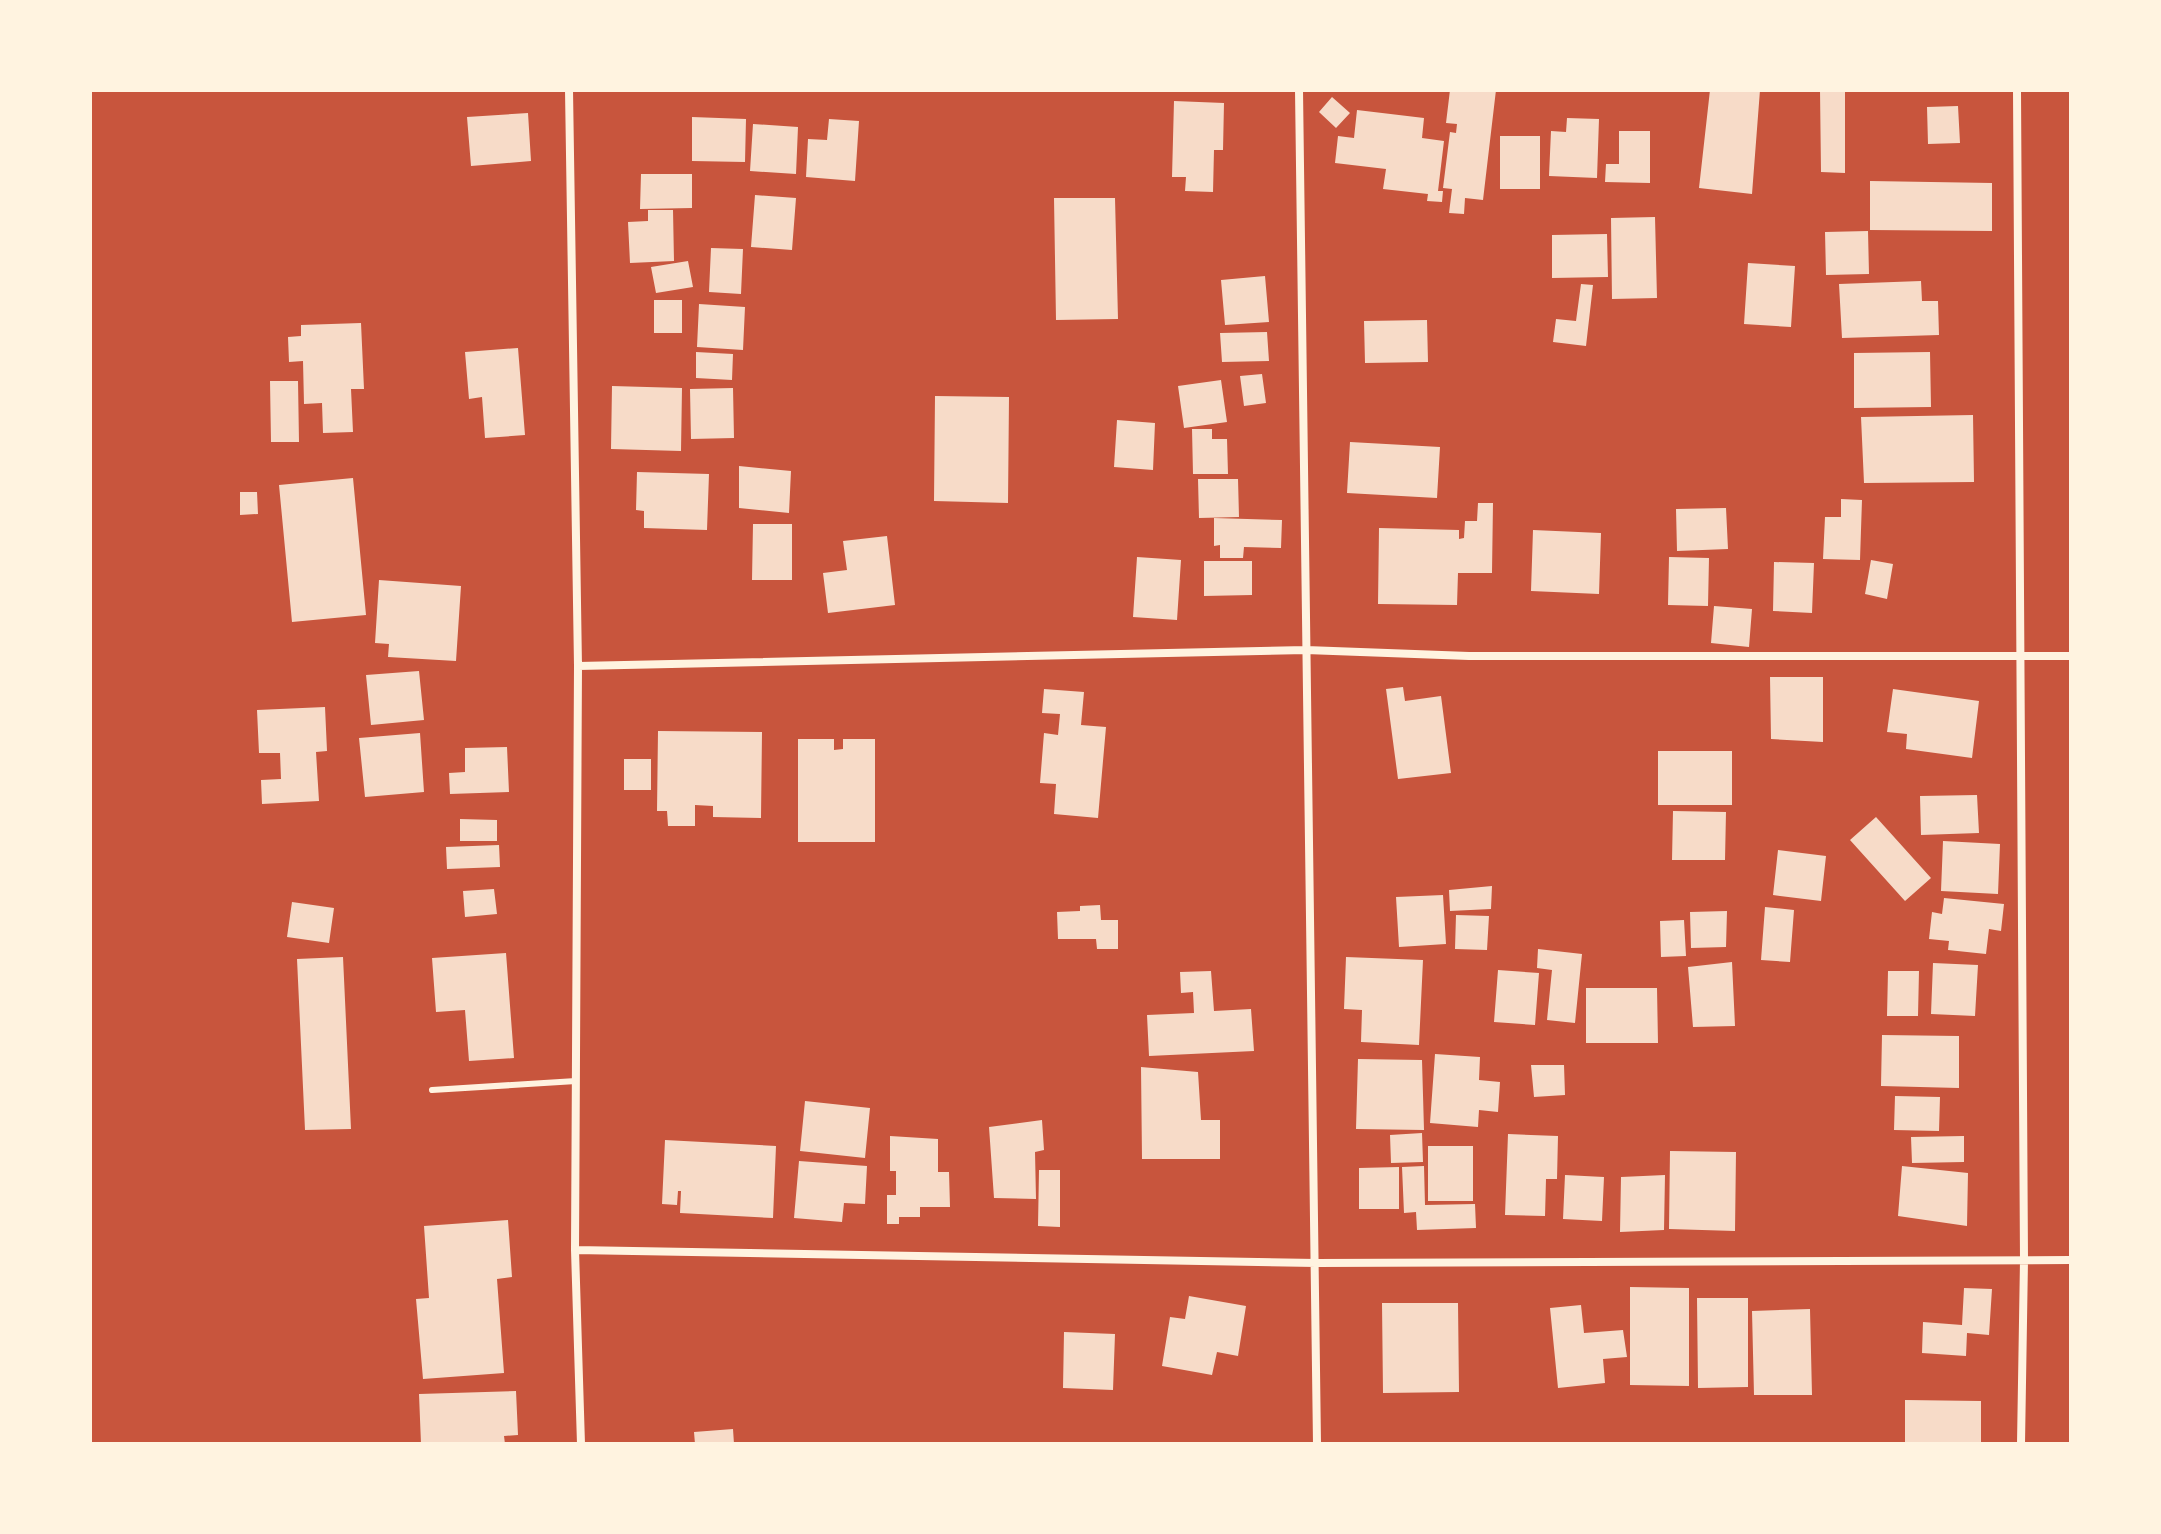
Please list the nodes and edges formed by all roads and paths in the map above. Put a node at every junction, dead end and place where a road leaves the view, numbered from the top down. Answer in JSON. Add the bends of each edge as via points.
{"nodes":[{"id":1,"x":569,"y":90,"type":"edge"},
{"id":2,"x":1299,"y":90,"type":"edge"},
{"id":3,"x":2017,"y":90,"type":"edge"},
{"id":4,"x":1306,"y":650,"type":"junction"},
{"id":5,"x":2071,"y":656,"type":"edge"},
{"id":6,"x":2020,"y":657,"type":"junction"},
{"id":7,"x":578,"y":666,"type":"junction"},
{"id":8,"x":576,"y":1081,"type":"junction"},
{"id":9,"x":432,"y":1090,"type":"dead end"},
{"id":10,"x":575,"y":1250,"type":"junction"},
{"id":11,"x":2024,"y":1260,"type":"junction"},
{"id":12,"x":2071,"y":1260,"type":"edge"},
{"id":13,"x":1316,"y":1263,"type":"junction"},
{"id":14,"x":581,"y":1444,"type":"edge"},
{"id":15,"x":1317,"y":1444,"type":"edge"},
{"id":16,"x":2021,"y":1444,"type":"edge"}],
"edges":[{"from":1,"to":7,"type":"street"},
{"from":2,"to":4,"type":"street"},
{"from":3,"to":6,"type":"street"},
{"from":4,"to":6,"type":"street","via":[[1469,656]]},
{"from":4,"to":7,"type":"street"},
{"from":4,"to":13,"type":"street"},
{"from":5,"to":6,"type":"street"},
{"from":6,"to":11,"type":"street"},
{"from":7,"to":8,"type":"street"},
{"from":8,"to":9,"type":"lane"},
{"from":8,"to":10,"type":"street"},
{"from":10,"to":13,"type":"street"},
{"from":10,"to":14,"type":"street"},
{"from":11,"to":12,"type":"street"},
{"from":11,"to":13,"type":"street"},
{"from":11,"to":16,"type":"street"},
{"from":13,"to":15,"type":"street"}]}
